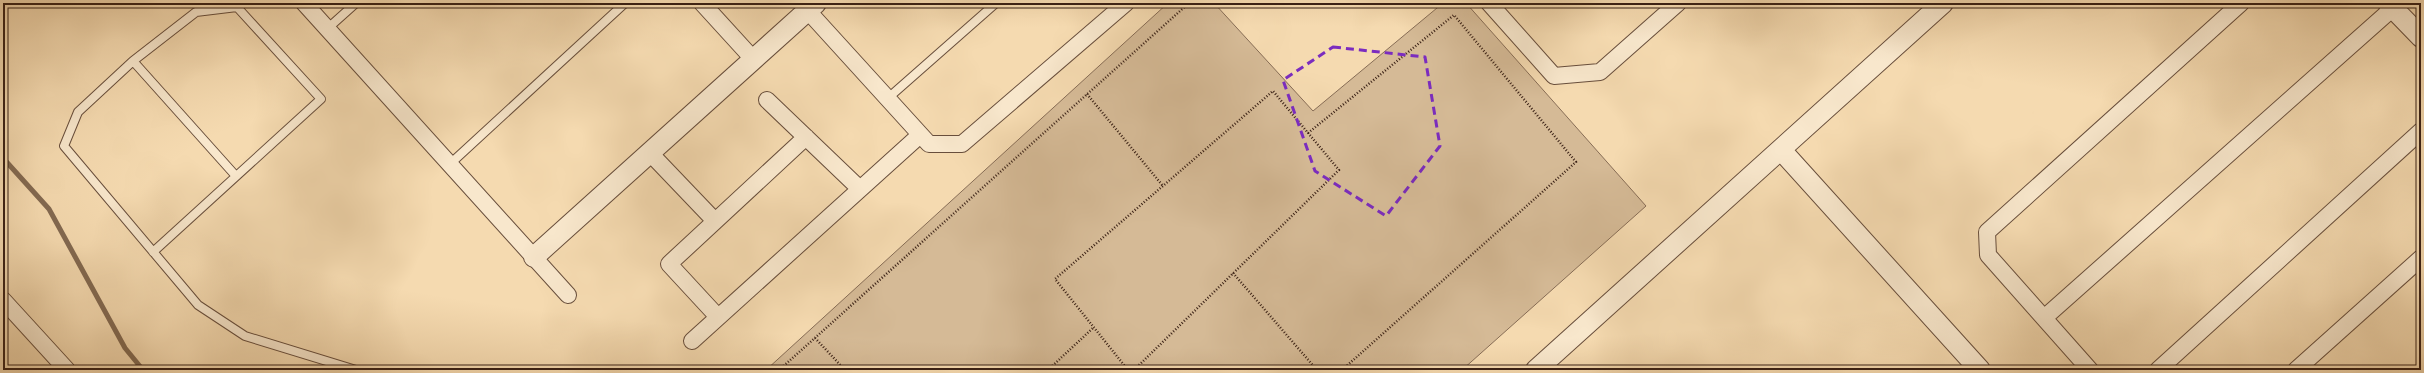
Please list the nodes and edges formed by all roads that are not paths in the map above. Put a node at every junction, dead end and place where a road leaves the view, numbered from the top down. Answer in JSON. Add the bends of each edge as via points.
{"nodes":[{"id":1,"x":304,"y":3,"type":"edge"},
{"id":2,"x":356,"y":3,"type":"edge"},
{"id":3,"x":625,"y":3,"type":"edge"},
{"id":4,"x":702,"y":3,"type":"edge"},
{"id":5,"x":996,"y":3,"type":"edge"},
{"id":6,"x":1126,"y":3,"type":"edge"},
{"id":7,"x":1489,"y":3,"type":"edge"},
{"id":8,"x":1678,"y":3,"type":"edge"},
{"id":9,"x":1943,"y":3,"type":"edge"},
{"id":10,"x":2241,"y":3,"type":"edge"},
{"id":11,"x":2391,"y":6,"type":"edge"},
{"id":12,"x":812,"y":7,"type":"edge"},
{"id":13,"x":327,"y":29,"type":"junction"},
{"id":14,"x":2421,"y":37,"type":"edge"},
{"id":15,"x":754,"y":60,"type":"junction"},
{"id":16,"x":133,"y":61,"type":"junction"},
{"id":17,"x":888,"y":99,"type":"junction"},
{"id":18,"x":767,"y":100,"type":"dead end"},
{"id":19,"x":2421,"y":131,"type":"edge"},
{"id":20,"x":920,"y":135,"type":"junction"},
{"id":21,"x":806,"y":137,"type":"junction"},
{"id":22,"x":1782,"y":150,"type":"junction"},
{"id":23,"x":650,"y":153,"type":"junction"},
{"id":24,"x":450,"y":164,"type":"junction"},
{"id":25,"x":235,"y":175,"type":"junction"},
{"id":26,"x":860,"y":189,"type":"junction"},
{"id":27,"x":715,"y":221,"type":"junction"},
{"id":28,"x":154,"y":252,"type":"junction"},
{"id":29,"x":534,"y":257,"type":"junction"},
{"id":30,"x":2421,"y":258,"type":"edge"},
{"id":31,"x":568,"y":295,"type":"dead end"},
{"id":32,"x":3,"y":300,"type":"edge"},
{"id":33,"x":718,"y":317,"type":"junction"},
{"id":34,"x":2044,"y":318,"type":"junction"},
{"id":35,"x":692,"y":341,"type":"dead end"},
{"id":36,"x":67,"y":370,"type":"edge"},
{"id":37,"x":356,"y":370,"type":"edge"},
{"id":38,"x":1536,"y":370,"type":"edge"},
{"id":39,"x":1980,"y":370,"type":"edge"},
{"id":40,"x":2090,"y":370,"type":"edge"},
{"id":41,"x":2158,"y":370,"type":"edge"},
{"id":42,"x":2296,"y":370,"type":"edge"}],
"edges":[{"from":1,"to":13,"type":"street"},
{"from":2,"to":13,"type":"lane"},
{"from":3,"to":24,"type":"lane"},
{"from":4,"to":15,"type":"street"},
{"from":5,"to":17,"type":"lane"},
{"from":6,"to":20,"type":"street","via":[[962,144],[929,144]]},
{"from":7,"to":8,"type":"street","via":[[1554,76],[1600,72]]},
{"from":9,"to":22,"type":"street"},
{"from":10,"to":34,"type":"street","via":[[1987,232],[1988,255]]},
{"from":11,"to":14,"type":"street"},
{"from":11,"to":34,"type":"street"},
{"from":12,"to":15,"type":"street"},
{"from":12,"to":17,"type":"street"},
{"from":13,"to":24,"type":"street"},
{"from":15,"to":23,"type":"street"},
{"from":16,"to":25,"type":"lane"},
{"from":16,"to":25,"type":"lane","via":[[196,12],[237,8],[321,99]]},
{"from":16,"to":28,"type":"lane","via":[[78,112],[64,146]]},
{"from":17,"to":20,"type":"street"},
{"from":18,"to":21,"type":"street"},
{"from":19,"to":41,"type":"street"},
{"from":20,"to":26,"type":"street"},
{"from":21,"to":26,"type":"street"},
{"from":21,"to":27,"type":"street"},
{"from":22,"to":38,"type":"street"},
{"from":22,"to":39,"type":"street"},
{"from":23,"to":27,"type":"street"},
{"from":23,"to":29,"type":"street"},
{"from":24,"to":29,"type":"street"},
{"from":25,"to":28,"type":"lane"},
{"from":26,"to":33,"type":"street"},
{"from":27,"to":33,"type":"street","via":[[669,264]]},
{"from":28,"to":37,"type":"lane","via":[[198,304],[245,336]]},
{"from":29,"to":31,"type":"street"},
{"from":30,"to":42,"type":"street"},
{"from":32,"to":36,"type":"street"},
{"from":33,"to":35,"type":"street"},
{"from":34,"to":40,"type":"street"}]}
